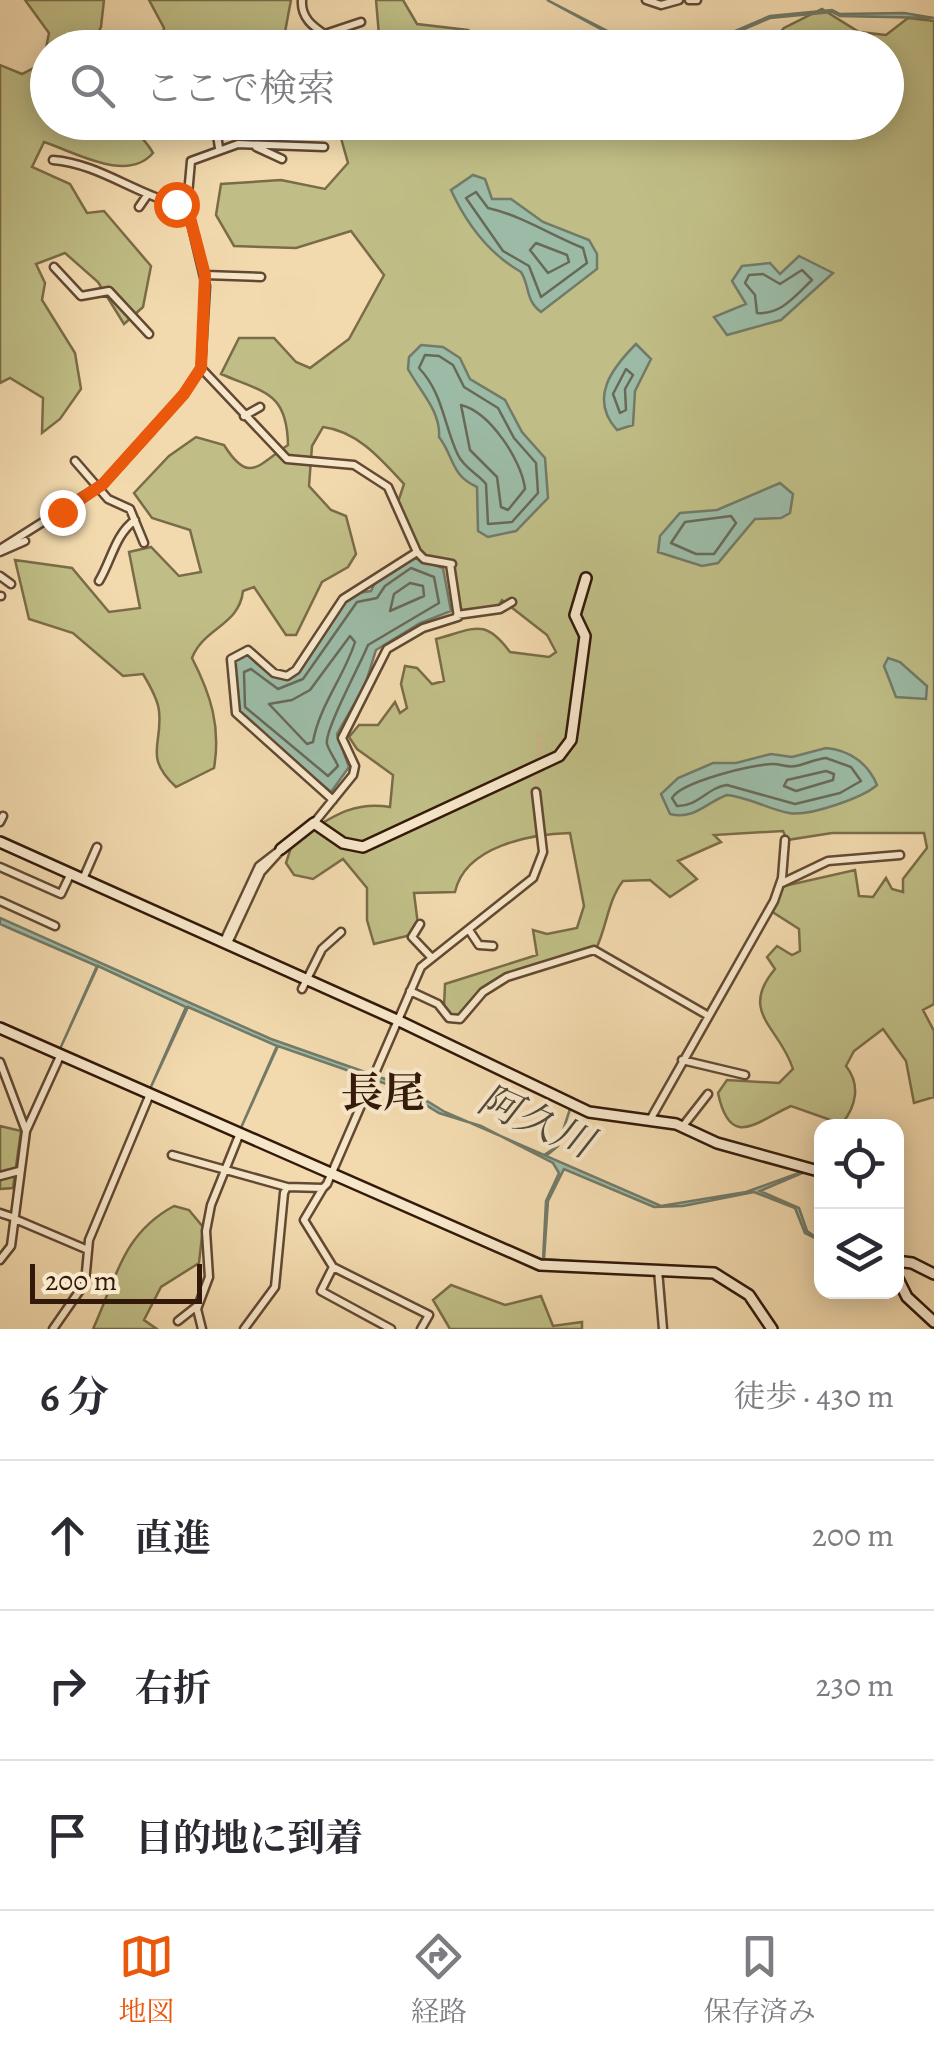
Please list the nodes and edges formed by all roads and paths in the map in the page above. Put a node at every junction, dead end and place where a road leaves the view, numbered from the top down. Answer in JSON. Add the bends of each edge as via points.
{"nodes":[{"id":1,"x":302,"y":0,"type":"edge"},
{"id":2,"x":646,"y":0,"type":"edge"},
{"id":3,"x":679,"y":0,"type":"edge"},
{"id":4,"x":689,"y":0,"type":"edge"},
{"id":5,"x":697,"y":0,"type":"edge"},
{"id":6,"x":361,"y":22,"type":"dead end"},
{"id":7,"x":318,"y":30,"type":"edge"},
{"id":8,"x":337,"y":30,"type":"edge"},
{"id":9,"x":218,"y":140,"type":"edge"},
{"id":10,"x":250,"y":145,"type":"junction"},
{"id":11,"x":219,"y":148,"type":"junction"},
{"id":12,"x":324,"y":148,"type":"dead end"},
{"id":13,"x":282,"y":159,"type":"dead end"},
{"id":14,"x":52,"y":160,"type":"dead end"},
{"id":15,"x":148,"y":194,"type":"junction"},
{"id":16,"x":187,"y":206,"type":"junction"},
{"id":17,"x":139,"y":207,"type":"dead end"},
{"id":18,"x":54,"y":267,"type":"dead end"},
{"id":19,"x":205,"y":275,"type":"junction"},
{"id":20,"x":261,"y":277,"type":"dead end"},
{"id":21,"x":148,"y":334,"type":"dead end"},
{"id":22,"x":201,"y":368,"type":"junction"},
{"id":23,"x":260,"y":407,"type":"dead end"},
{"id":24,"x":243,"y":416,"type":"junction"},
{"id":25,"x":74,"y":461,"type":"dead end"},
{"id":26,"x":98,"y":488,"type":"junction"},
{"id":27,"x":136,"y":520,"type":"junction"},
{"id":28,"x":25,"y":541,"type":"dead end"},
{"id":29,"x":144,"y":543,"type":"dead end"},
{"id":30,"x":0,"y":550,"type":"edge"},
{"id":31,"x":417,"y":552,"type":"junction"},
{"id":32,"x":0,"y":576,"type":"edge"},
{"id":33,"x":586,"y":578,"type":"dead end"},
{"id":34,"x":99,"y":581,"type":"dead end"},
{"id":35,"x":12,"y":584,"type":"dead end"},
{"id":36,"x":512,"y":602,"type":"dead end"},
{"id":37,"x":458,"y":615,"type":"junction"},
{"id":38,"x":536,"y":792,"type":"tunnel mouth"},
{"id":39,"x":332,"y":800,"type":"junction"},
{"id":40,"x":314,"y":823,"type":"junction"},
{"id":41,"x":784,"y":840,"type":"dead end"},
{"id":42,"x":0,"y":842,"type":"edge"},
{"id":43,"x":97,"y":847,"type":"dead end"},
{"id":44,"x":282,"y":849,"type":"joint"},
{"id":45,"x":900,"y":855,"type":"dead end"},
{"id":46,"x":0,"y":867,"type":"edge"},
{"id":47,"x":71,"y":873,"type":"junction"},
{"id":48,"x":83,"y":878,"type":"junction"},
{"id":49,"x":781,"y":884,"type":"junction"},
{"id":50,"x":0,"y":901,"type":"edge"},
{"id":51,"x":420,"y":924,"type":"dead end"},
{"id":52,"x":55,"y":926,"type":"dead end"},
{"id":53,"x":468,"y":930,"type":"junction"},
{"id":54,"x":341,"y":932,"type":"dead end"},
{"id":55,"x":226,"y":942,"type":"junction"},
{"id":56,"x":493,"y":946,"type":"dead end"},
{"id":57,"x":431,"y":957,"type":"junction"},
{"id":58,"x":304,"y":984,"type":"junction"},
{"id":59,"x":410,"y":990,"type":"junction"},
{"id":60,"x":707,"y":1015,"type":"junction"},
{"id":61,"x":397,"y":1020,"type":"junction"},
{"id":62,"x":0,"y":1028,"type":"edge"},
{"id":63,"x":61,"y":1054,"type":"junction"},
{"id":64,"x":682,"y":1060,"type":"junction"},
{"id":65,"x":0,"y":1062,"type":"edge"},
{"id":66,"x":745,"y":1076,"type":"dead end"},
{"id":67,"x":150,"y":1094,"type":"junction"},
{"id":68,"x":708,"y":1094,"type":"dead end"},
{"id":69,"x":650,"y":1120,"type":"junction"},
{"id":70,"x":682,"y":1126,"type":"junction"},
{"id":71,"x":26,"y":1131,"type":"junction"},
{"id":72,"x":240,"y":1134,"type":"junction"},
{"id":73,"x":172,"y":1155,"type":"dead end"},
{"id":74,"x":226,"y":1168,"type":"junction"},
{"id":75,"x":20,"y":1170,"type":"junction"},
{"id":76,"x":814,"y":1170,"type":"edge"},
{"id":77,"x":330,"y":1172,"type":"junction"},
{"id":78,"x":0,"y":1176,"type":"edge"},
{"id":79,"x":287,"y":1188,"type":"junction"},
{"id":80,"x":323,"y":1188,"type":"junction"},
{"id":81,"x":0,"y":1213,"type":"edge"},
{"id":82,"x":15,"y":1218,"type":"junction"},
{"id":83,"x":88,"y":1250,"type":"junction"},
{"id":84,"x":0,"y":1260,"type":"edge"},
{"id":85,"x":904,"y":1262,"type":"edge"},
{"id":86,"x":333,"y":1267,"type":"junction"},
{"id":87,"x":658,"y":1268,"type":"junction"},
{"id":88,"x":934,"y":1274,"type":"edge"},
{"id":89,"x":904,"y":1291,"type":"edge"},
{"id":90,"x":198,"y":1306,"type":"junction"},
{"id":91,"x":178,"y":1321,"type":"dead end"},
{"id":92,"x":934,"y":1322,"type":"edge"},
{"id":93,"x":53,"y":1329,"type":"edge"},
{"id":94,"x":202,"y":1329,"type":"edge"},
{"id":95,"x":244,"y":1329,"type":"edge"},
{"id":96,"x":391,"y":1329,"type":"edge"},
{"id":97,"x":421,"y":1329,"type":"edge"},
{"id":98,"x":663,"y":1329,"type":"edge"},
{"id":99,"x":772,"y":1329,"type":"edge"}],
"edges":[{"from":1,"to":7,"type":"street","via":[[302,11]]},
{"from":2,"to":3,"type":"street"},
{"from":4,"to":5,"type":"street"},
{"from":6,"to":8,"type":"street"},
{"from":9,"to":11,"type":"street"},
{"from":10,"to":11,"type":"street"},
{"from":10,"to":12,"type":"street"},
{"from":10,"to":13,"type":"street"},
{"from":11,"to":16,"type":"street","via":[[191,161]]},
{"from":14,"to":15,"type":"street","via":[[94,169]]},
{"from":15,"to":16,"type":"street"},
{"from":15,"to":17,"type":"street"},
{"from":16,"to":19,"type":"street"},
{"from":18,"to":21,"type":"street","via":[[81,296],[109,291]]},
{"from":19,"to":20,"type":"street"},
{"from":19,"to":22,"type":"street"},
{"from":22,"to":24,"type":"street"},
{"from":22,"to":26,"type":"street"},
{"from":23,"to":24,"type":"street"},
{"from":24,"to":31,"type":"street","via":[[288,459],[354,465],[388,487]]},
{"from":25,"to":26,"type":"street"},
{"from":26,"to":27,"type":"street"},
{"from":26,"to":30,"type":"street"},
{"from":27,"to":29,"type":"street"},
{"from":27,"to":34,"type":"street","via":[[119,532]]},
{"from":28,"to":30,"type":"street"},
{"from":31,"to":37,"type":"street","via":[[451,564]]},
{"from":31,"to":39,"type":"street","via":[[344,600],[287,676],[274,674],[248,650],[231,659],[236,713]]},
{"from":32,"to":35,"type":"street"},
{"from":33,"to":40,"type":"street","via":[[575,618],[585,636],[573,726],[559,756],[363,847]]},
{"from":36,"to":37,"type":"street"},
{"from":37,"to":39,"type":"street","via":[[383,654],[346,725],[343,743],[353,776]]},
{"from":38,"to":53,"type":"street","via":[[543,852],[533,878]]},
{"from":39,"to":40,"type":"street"},
{"from":40,"to":44,"type":"street"},
{"from":41,"to":49,"type":"street"},
{"from":42,"to":47,"type":"street"},
{"from":43,"to":48,"type":"street"},
{"from":44,"to":55,"type":"street","via":[[256,871]]},
{"from":45,"to":49,"type":"street","via":[[828,861]]},
{"from":46,"to":47,"type":"street","via":[[61,894]]},
{"from":47,"to":48,"type":"street"},
{"from":48,"to":55,"type":"street"},
{"from":49,"to":60,"type":"street"},
{"from":50,"to":52,"type":"street"},
{"from":51,"to":57,"type":"street","via":[[412,938]]},
{"from":53,"to":56,"type":"street","via":[[479,944]]},
{"from":53,"to":57,"type":"street"},
{"from":54,"to":58,"type":"street","via":[[322,949]]},
{"from":55,"to":58,"type":"street"},
{"from":57,"to":59,"type":"street"},
{"from":58,"to":61,"type":"street"},
{"from":59,"to":60,"type":"street","via":[[438,1004],[448,1018],[460,1019],[483,992],[508,977],[594,950]]},
{"from":59,"to":61,"type":"street"},
{"from":60,"to":64,"type":"street"},
{"from":61,"to":69,"type":"street","via":[[590,1112]]},
{"from":61,"to":77,"type":"street"},
{"from":62,"to":63,"type":"street"},
{"from":63,"to":67,"type":"street"},
{"from":63,"to":71,"type":"street"},
{"from":64,"to":66,"type":"street"},
{"from":64,"to":69,"type":"street"},
{"from":65,"to":71,"type":"street"},
{"from":67,"to":72,"type":"street"},
{"from":67,"to":83,"type":"street"},
{"from":68,"to":70,"type":"street"},
{"from":69,"to":70,"type":"street"},
{"from":70,"to":76,"type":"street","via":[[717,1143]]},
{"from":71,"to":75,"type":"street"},
{"from":72,"to":74,"type":"street"},
{"from":72,"to":77,"type":"street"},
{"from":73,"to":74,"type":"street"},
{"from":74,"to":79,"type":"street"},
{"from":74,"to":90,"type":"street","via":[[206,1231],[209,1278]]},
{"from":75,"to":78,"type":"street"},
{"from":75,"to":82,"type":"street"},
{"from":77,"to":80,"type":"street"},
{"from":77,"to":87,"type":"street","via":[[540,1265]]},
{"from":79,"to":80,"type":"street"},
{"from":79,"to":95,"type":"street","via":[[275,1286]]},
{"from":80,"to":86,"type":"street","via":[[304,1220]]},
{"from":81,"to":82,"type":"street"},
{"from":82,"to":83,"type":"street"},
{"from":82,"to":84,"type":"street","via":[[11,1246]]},
{"from":83,"to":93,"type":"street","via":[[84,1284]]},
{"from":85,"to":88,"type":"street"},
{"from":86,"to":96,"type":"street","via":[[320,1291]]},
{"from":86,"to":97,"type":"street","via":[[429,1315]]},
{"from":87,"to":98,"type":"street"},
{"from":87,"to":99,"type":"street","via":[[726,1279],[749,1295]]},
{"from":89,"to":92,"type":"street"},
{"from":90,"to":91,"type":"street"},
{"from":90,"to":94,"type":"street"}]}
